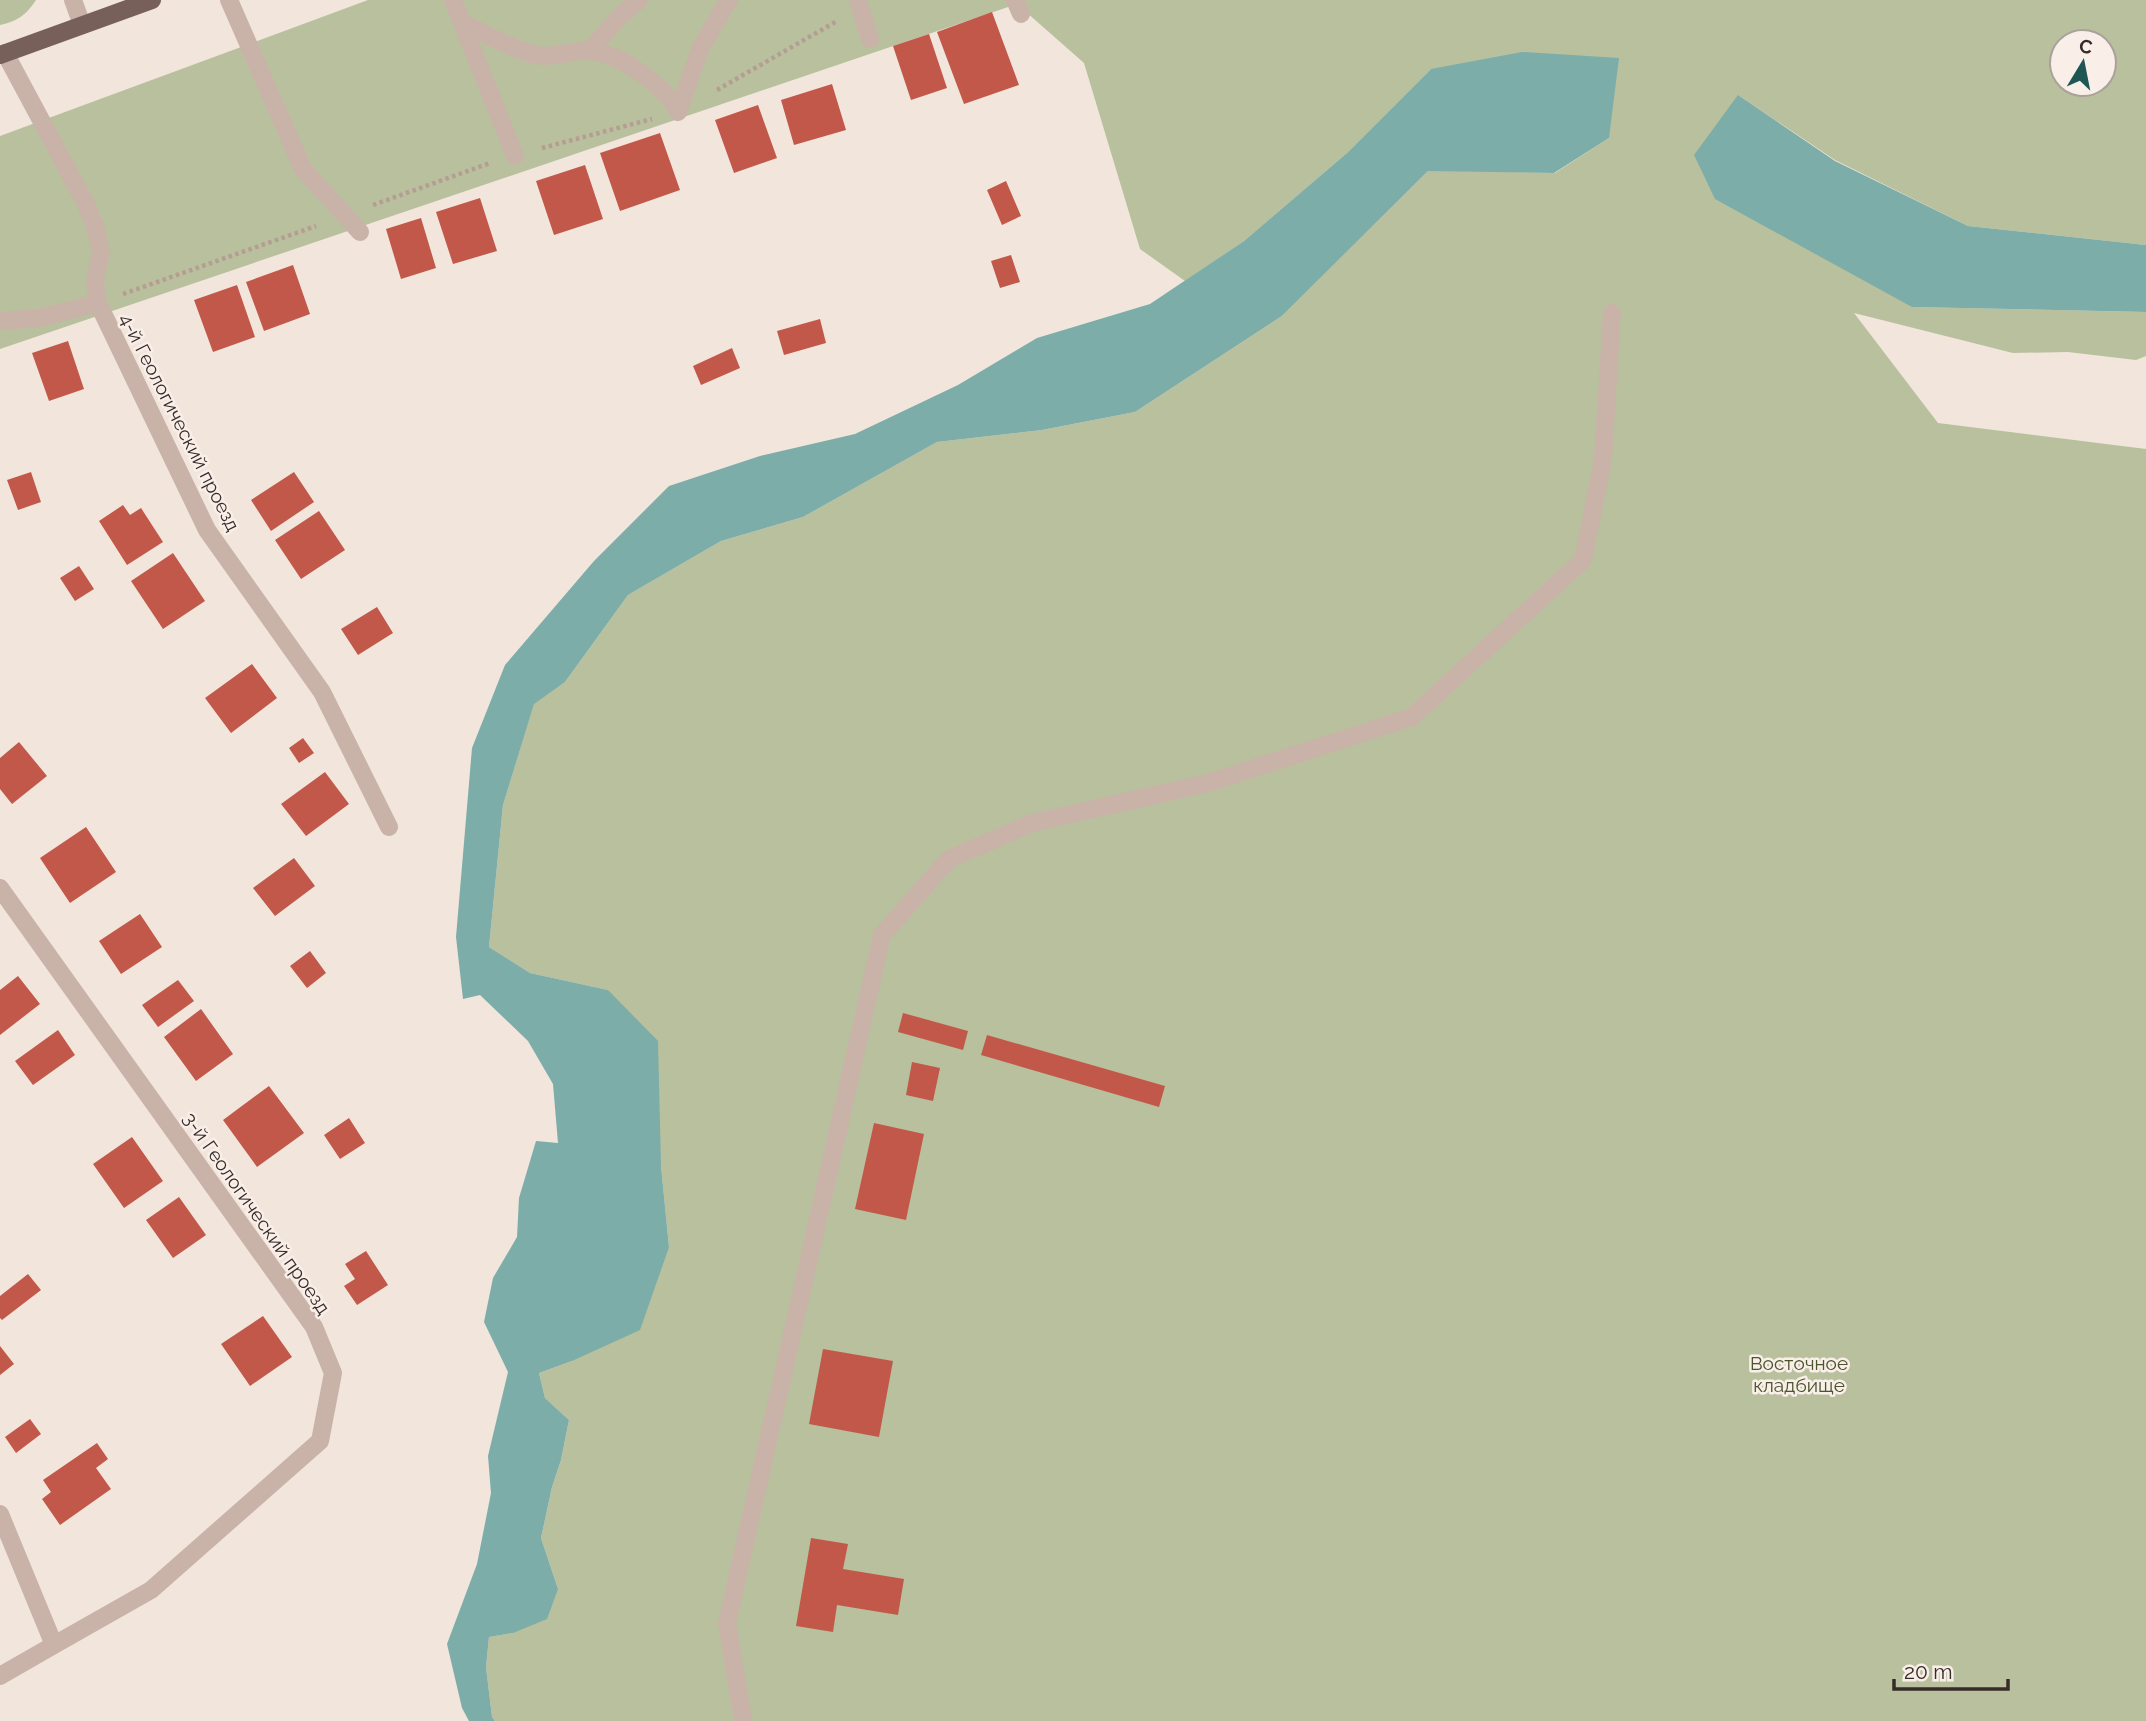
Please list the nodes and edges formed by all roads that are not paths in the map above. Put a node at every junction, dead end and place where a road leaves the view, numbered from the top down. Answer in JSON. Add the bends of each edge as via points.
{"nodes":[{"id":1,"x":73,"y":0,"type":"edge"},
{"id":2,"x":152,"y":0,"type":"edge"},
{"id":3,"x":229,"y":0,"type":"edge"},
{"id":4,"x":453,"y":0,"type":"edge"},
{"id":5,"x":639,"y":0,"type":"edge"},
{"id":6,"x":729,"y":0,"type":"edge"},
{"id":7,"x":859,"y":4,"type":"edge"},
{"id":8,"x":462,"y":23,"type":"junction"},
{"id":9,"x":82,"y":25,"type":"junction"},
{"id":10,"x":870,"y":39,"type":"dead end"},
{"id":11,"x":590,"y":51,"type":"junction"},
{"id":12,"x":2,"y":54,"type":"edge"},
{"id":13,"x":515,"y":156,"type":"road end"},
{"id":14,"x":360,"y":232,"type":"dead end"},
{"id":15,"x":98,"y":303,"type":"junction"},
{"id":16,"x":1612,"y":313,"type":"dead end"},
{"id":17,"x":0,"y":321,"type":"edge"},
{"id":18,"x":389,"y":827,"type":"dead end"},
{"id":19,"x":0,"y":888,"type":"edge"},
{"id":20,"x":0,"y":1514,"type":"edge"},
{"id":21,"x":54,"y":1644,"type":"junction"},
{"id":22,"x":0,"y":1676,"type":"edge"},
{"id":23,"x":743,"y":1721,"type":"edge"}],
"edges":[{"from":1,"to":9,"type":"street"},
{"from":2,"to":9,"type":"main road"},
{"from":3,"to":14,"type":"street","via":[[303,169]]},
{"from":4,"to":8,"type":"street"},
{"from":5,"to":11,"type":"street"},
{"from":6,"to":11,"type":"street","via":[[701,47],[678,112],[673,101],[638,71],[616,58]]},
{"from":7,"to":10,"type":"street"},
{"from":8,"to":11,"type":"street","via":[[533,55]]},
{"from":8,"to":13,"type":"street"},
{"from":9,"to":12,"type":"main road"},
{"from":12,"to":15,"type":"street","name":"4-й Геологический проезд","via":[[95,226],[101,251],[95,281]]},
{"from":15,"to":17,"type":"street","via":[[39,318]]},
{"from":15,"to":18,"type":"street","name":"4-й Геологический проезд","via":[[207,530],[322,692]]},
{"from":16,"to":23,"type":"street","via":[[1603,460],[1583,560],[1412,717],[1208,783],[1032,822],[949,859],[882,934],[727,1623]]},
{"from":19,"to":21,"type":"street","name":"3-й Геологический проезд","via":[[314,1326],[333,1373],[320,1441],[151,1590]]},
{"from":20,"to":21,"type":"street"},
{"from":21,"to":22,"type":"street","name":"3-й Геологический проезд"}]}
